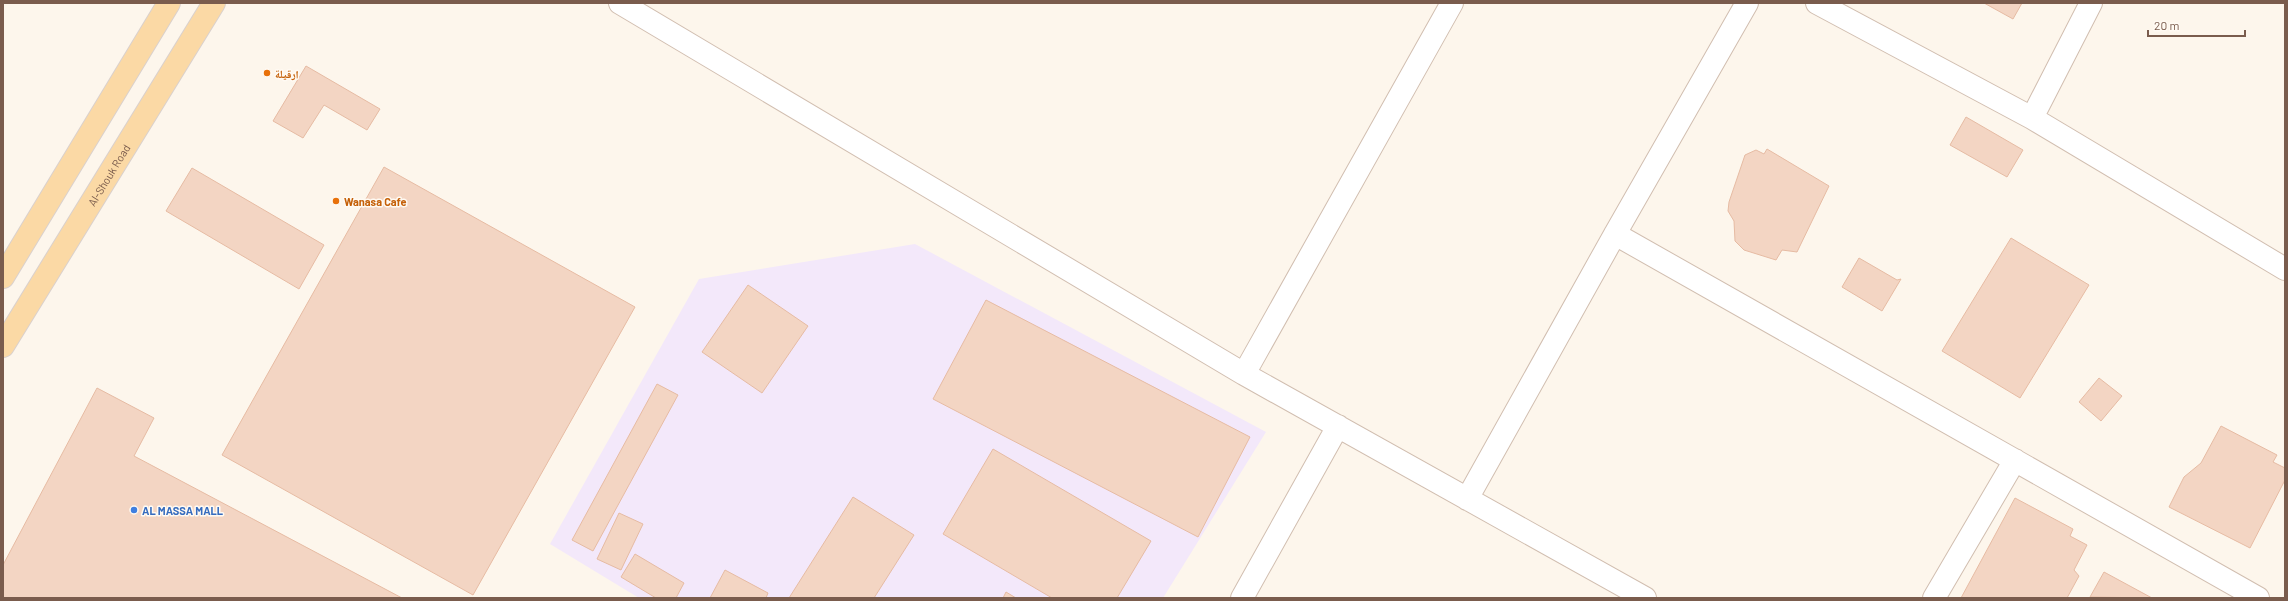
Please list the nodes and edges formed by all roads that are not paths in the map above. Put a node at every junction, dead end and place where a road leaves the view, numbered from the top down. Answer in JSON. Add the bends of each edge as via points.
{"nodes":[{"id":1,"x":169,"y":3,"type":"edge"},
{"id":2,"x":214,"y":3,"type":"edge"},
{"id":3,"x":620,"y":3,"type":"edge"},
{"id":4,"x":1452,"y":3,"type":"edge"},
{"id":5,"x":1747,"y":3,"type":"edge"},
{"id":6,"x":1817,"y":3,"type":"edge"},
{"id":7,"x":2091,"y":3,"type":"edge"},
{"id":8,"x":2032,"y":118,"type":"junction"},
{"id":9,"x":1615,"y":234,"type":"junction"},
{"id":10,"x":2285,"y":269,"type":"edge"},
{"id":11,"x":3,"y":277,"type":"edge"},
{"id":12,"x":3,"y":346,"type":"edge"},
{"id":13,"x":1244,"y":374,"type":"junction"},
{"id":14,"x":1338,"y":426,"type":"junction"},
{"id":15,"x":2015,"y":460,"type":"junction"},
{"id":16,"x":1467,"y":499,"type":"junction"},
{"id":17,"x":1242,"y":598,"type":"edge"},
{"id":18,"x":1645,"y":598,"type":"edge"},
{"id":19,"x":1934,"y":598,"type":"edge"},
{"id":20,"x":2258,"y":598,"type":"edge"}],
"edges":[{"from":1,"to":11,"type":"main road"},
{"from":2,"to":12,"type":"main road","name":"Al-Shouk Road"},
{"from":3,"to":13,"type":"street"},
{"from":4,"to":13,"type":"street"},
{"from":5,"to":9,"type":"street"},
{"from":6,"to":8,"type":"street"},
{"from":7,"to":8,"type":"street"},
{"from":8,"to":10,"type":"street"},
{"from":9,"to":15,"type":"street"},
{"from":9,"to":16,"type":"street"},
{"from":13,"to":14,"type":"street"},
{"from":14,"to":16,"type":"street"},
{"from":14,"to":17,"type":"street"},
{"from":15,"to":19,"type":"street"},
{"from":15,"to":20,"type":"street"},
{"from":16,"to":18,"type":"street"}]}
